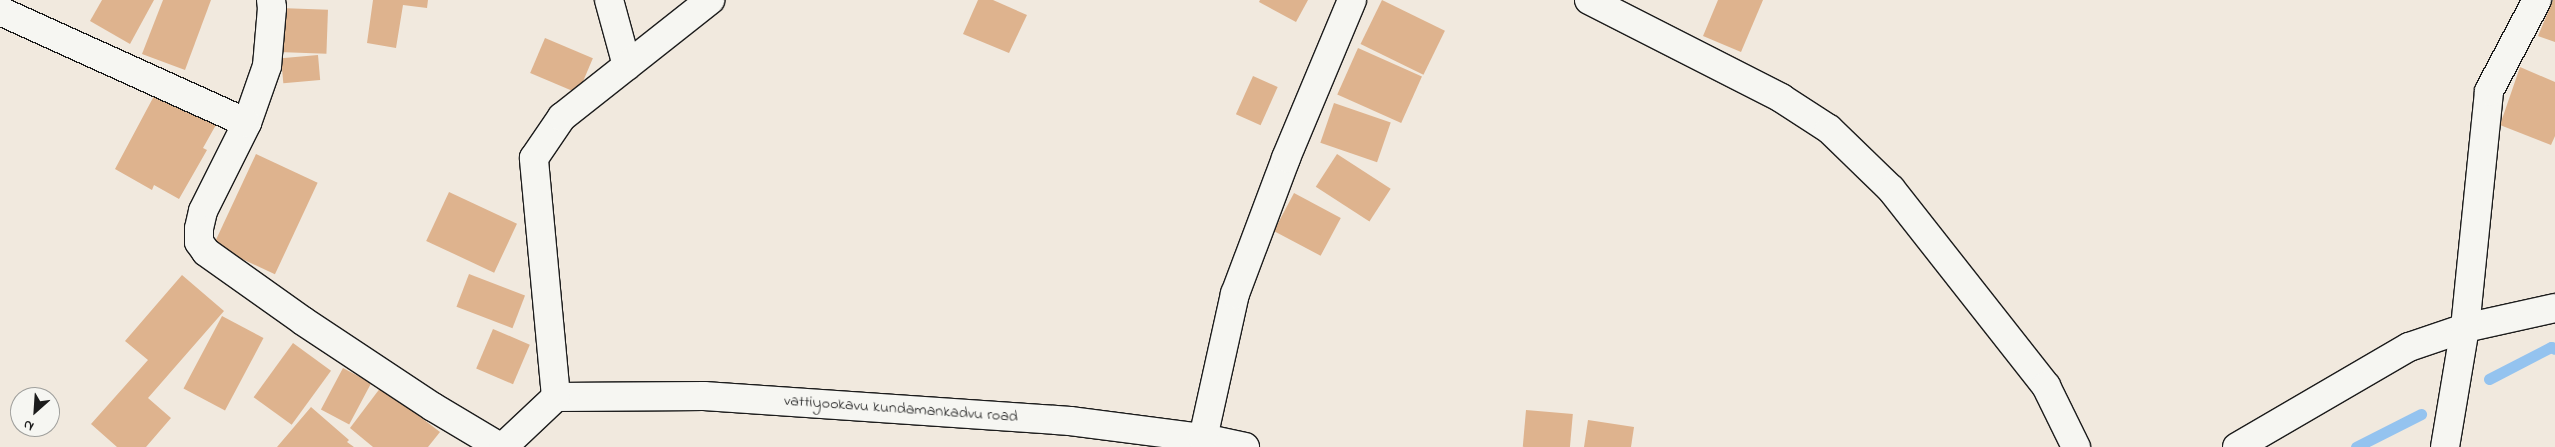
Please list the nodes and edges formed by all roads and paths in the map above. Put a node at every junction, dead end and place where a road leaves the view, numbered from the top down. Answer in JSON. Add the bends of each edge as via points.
{"nodes":[{"id":1,"x":270,"y":0,"type":"edge"},
{"id":2,"x":609,"y":0,"type":"edge"},
{"id":3,"x":710,"y":0,"type":"edge"},
{"id":4,"x":1352,"y":0,"type":"edge"},
{"id":5,"x":1588,"y":0,"type":"edge"},
{"id":6,"x":2537,"y":0,"type":"edge"},
{"id":7,"x":0,"y":10,"type":"edge"},
{"id":8,"x":628,"y":66,"type":"junction"},
{"id":9,"x":247,"y":123,"type":"junction"},
{"id":10,"x":2555,"y":308,"type":"edge"},
{"id":11,"x":2465,"y":328,"type":"junction"},
{"id":12,"x":556,"y":397,"type":"junction"},
{"id":13,"x":1203,"y":442,"type":"edge"},
{"id":14,"x":501,"y":447,"type":"edge"},
{"id":15,"x":1245,"y":447,"type":"edge"},
{"id":16,"x":2076,"y":447,"type":"edge"},
{"id":17,"x":2237,"y":447,"type":"edge"},
{"id":18,"x":2445,"y":447,"type":"edge"}],
"edges":[{"from":1,"to":9,"type":"street","via":[[267,66]]},
{"from":2,"to":8,"type":"street"},
{"from":3,"to":8,"type":"street"},
{"from":4,"to":13,"type":"street","via":[[1286,158],[1235,294]]},
{"from":5,"to":16,"type":"street","via":[[1781,98],[1829,128],[1891,189],[2046,386]]},
{"from":6,"to":11,"type":"street","via":[[2489,91]]},
{"from":7,"to":9,"type":"street"},
{"from":8,"to":12,"type":"street","via":[[562,117],[534,158]]},
{"from":9,"to":14,"type":"street","via":[[203,211],[199,242],[206,252],[433,407]]},
{"from":10,"to":11,"type":"street"},
{"from":11,"to":17,"type":"street","via":[[2409,346]]},
{"from":11,"to":18,"type":"street"},
{"from":12,"to":13,"type":"street","name":"vattiyookavu kundamankadvu road","via":[[704,396],[1070,421]]},
{"from":12,"to":14,"type":"street"},
{"from":13,"to":15,"type":"street","name":"vattiyookavu kundamankadvu road"}]}
